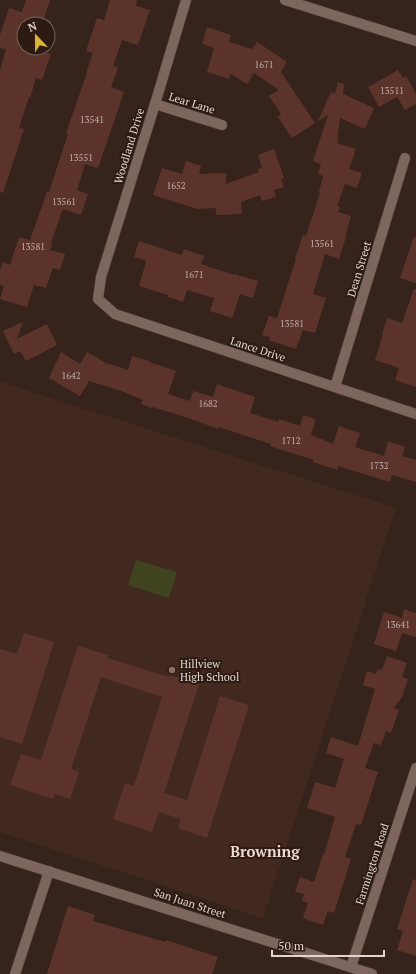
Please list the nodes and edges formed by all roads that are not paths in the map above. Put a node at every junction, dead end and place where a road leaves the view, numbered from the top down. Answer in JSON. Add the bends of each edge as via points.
{"nodes":[{"id":1,"x":186,"y":0,"type":"edge"},
{"id":2,"x":285,"y":0,"type":"edge"},
{"id":3,"x":416,"y":41,"type":"edge"},
{"id":4,"x":155,"y":104,"type":"junction"},
{"id":5,"x":222,"y":125,"type":"dead end"},
{"id":6,"x":405,"y":158,"type":"dead end"},
{"id":7,"x":98,"y":299,"type":"joint"},
{"id":8,"x":335,"y":387,"type":"junction"},
{"id":9,"x":416,"y":414,"type":"edge"},
{"id":10,"x":416,"y":768,"type":"edge"},
{"id":11,"x":0,"y":856,"type":"edge"},
{"id":12,"x":49,"y":871,"type":"junction"},
{"id":13,"x":351,"y":967,"type":"junction"},
{"id":14,"x":15,"y":974,"type":"edge"},
{"id":15,"x":372,"y":974,"type":"edge"}],
"edges":[{"from":1,"to":4,"type":"street","name":"Woodland Drive"},
{"from":2,"to":3,"type":"street"},
{"from":4,"to":5,"type":"street","name":"Lear Lane"},
{"from":4,"to":7,"type":"street","name":"Woodland Drive","via":[[101,277]]},
{"from":6,"to":8,"type":"street","name":"Dean Street"},
{"from":7,"to":8,"type":"street","name":"Lance Drive","via":[[115,314]]},
{"from":8,"to":9,"type":"street","name":"Lance Drive"},
{"from":10,"to":13,"type":"street","name":"Farmington Road"},
{"from":11,"to":12,"type":"street","name":"San Juan Street"},
{"from":12,"to":13,"type":"street","name":"San Juan Street"},
{"from":12,"to":14,"type":"street"},
{"from":13,"to":15,"type":"street","name":"San Juan Street"}]}
